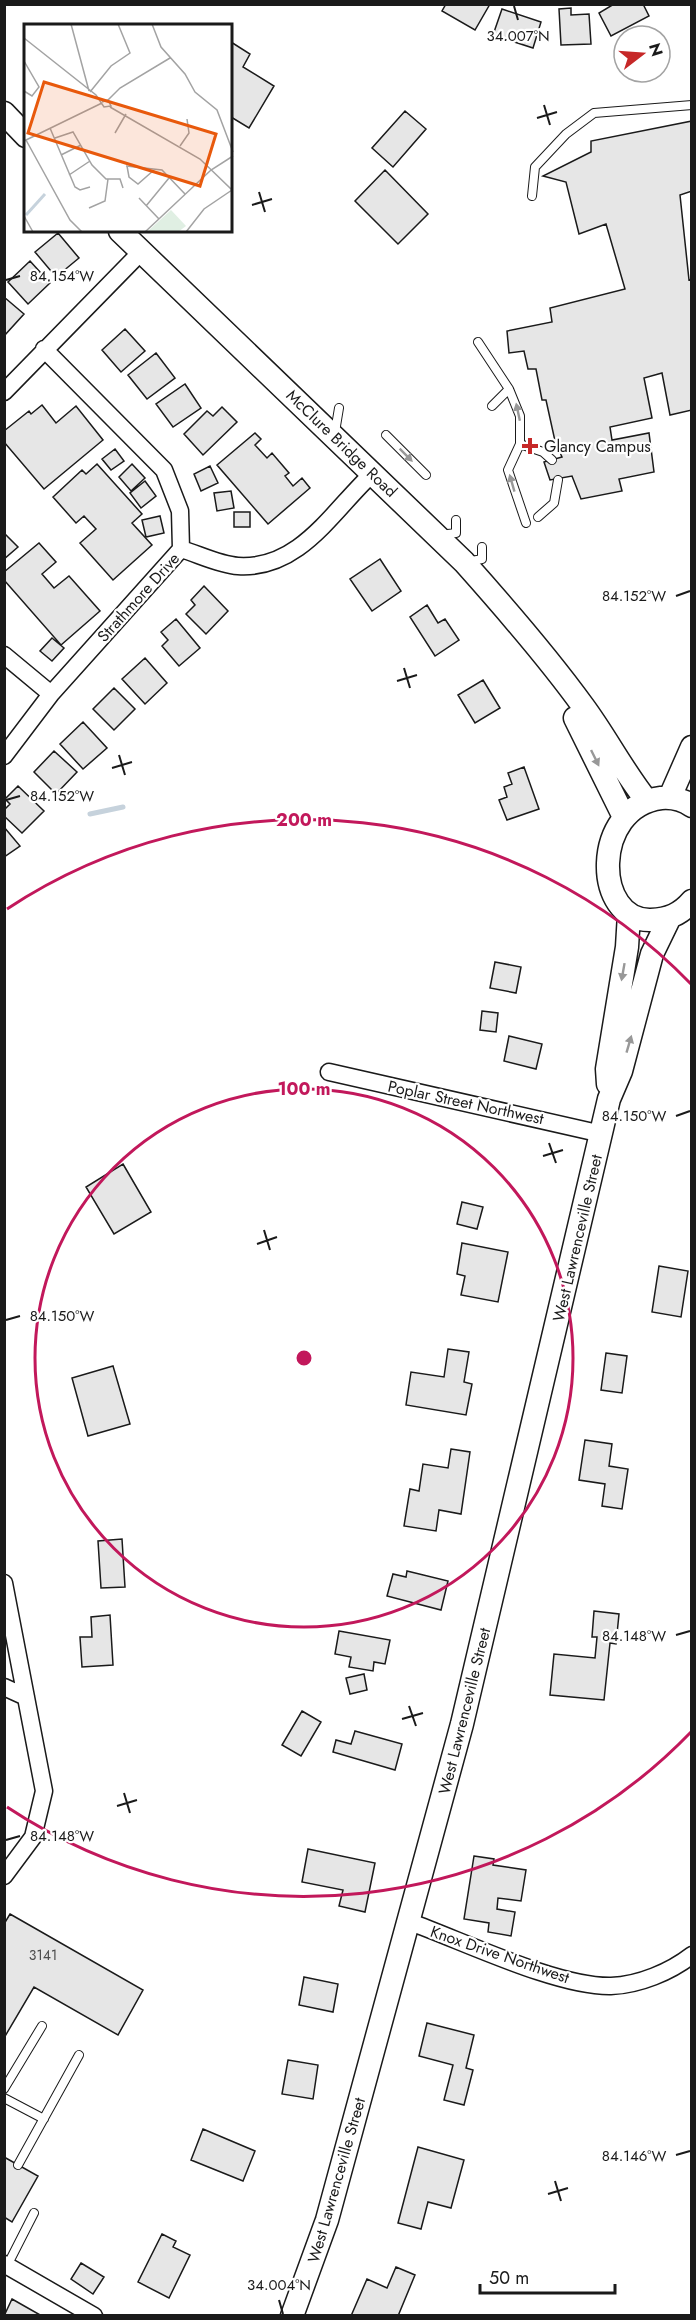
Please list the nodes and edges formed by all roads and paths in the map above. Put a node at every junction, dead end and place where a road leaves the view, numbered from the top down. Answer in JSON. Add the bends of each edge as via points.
{"nodes":[{"id":1,"x":692,"y":105,"type":"edge"},
{"id":2,"x":4,"y":113,"type":"edge"},
{"id":3,"x":24,"y":134,"type":"edge"},
{"id":4,"x":532,"y":195,"type":"dead end"},
{"id":5,"x":121,"y":232,"type":"edge"},
{"id":6,"x":142,"y":251,"type":"junction"},
{"id":7,"x":478,"y":342,"type":"dead end"},
{"id":8,"x":44,"y":349,"type":"junction"},
{"id":9,"x":509,"y":389,"type":"junction"},
{"id":10,"x":4,"y":392,"type":"edge"},
{"id":11,"x":492,"y":406,"type":"dead end"},
{"id":12,"x":339,"y":408,"type":"dead end"},
{"id":13,"x":322,"y":424,"type":"junction"},
{"id":14,"x":386,"y":435,"type":"dead end"},
{"id":15,"x":519,"y":444,"type":"junction"},
{"id":16,"x":552,"y":460,"type":"dead end"},
{"id":17,"x":373,"y":473,"type":"junction"},
{"id":18,"x":426,"y":475,"type":"dead end"},
{"id":19,"x":558,"y":480,"type":"dead end"},
{"id":20,"x":538,"y":517,"type":"dead end"},
{"id":21,"x":456,"y":520,"type":"dead end"},
{"id":22,"x":526,"y":523,"type":"dead end"},
{"id":23,"x":438,"y":536,"type":"junction"},
{"id":24,"x":482,"y":547,"type":"dead end"},
{"id":25,"x":181,"y":549,"type":"junction"},
{"id":26,"x":464,"y":562,"type":"junction"},
{"id":27,"x":4,"y":655,"type":"edge"},
{"id":28,"x":552,"y":668,"type":"junction"},
{"id":29,"x":51,"y":694,"type":"junction"},
{"id":30,"x":692,"y":747,"type":"edge"},
{"id":31,"x":4,"y":756,"type":"edge"},
{"id":32,"x":670,"y":797,"type":"junction"},
{"id":33,"x":647,"y":801,"type":"junction"},
{"id":34,"x":692,"y":806,"type":"edge"},
{"id":35,"x":624,"y":817,"type":"junction"},
{"id":36,"x":692,"y":901,"type":"edge"},
{"id":37,"x":628,"y":914,"type":"junction"},
{"id":38,"x":669,"y":919,"type":"junction"},
{"id":39,"x":329,"y":1072,"type":"dead end"},
{"id":40,"x":609,"y":1099,"type":"junction"},
{"id":41,"x":602,"y":1134,"type":"junction"},
{"id":42,"x":4,"y":1583,"type":"edge"},
{"id":43,"x":4,"y":1687,"type":"edge"},
{"id":44,"x":26,"y":1697,"type":"junction"},
{"id":45,"x":4,"y":1876,"type":"edge"},
{"id":46,"x":410,"y":1922,"type":"junction"},
{"id":47,"x":692,"y":1955,"type":"edge"},
{"id":48,"x":42,"y":2026,"type":"dead end"},
{"id":49,"x":79,"y":2055,"type":"dead end"},
{"id":50,"x":4,"y":2089,"type":"edge"},
{"id":51,"x":4,"y":2098,"type":"edge"},
{"id":52,"x":44,"y":2119,"type":"junction"},
{"id":53,"x":18,"y":2165,"type":"dead end"},
{"id":54,"x":34,"y":2213,"type":"dead end"},
{"id":55,"x":5,"y":2267,"type":"edge"},
{"id":56,"x":94,"y":2316,"type":"edge"},
{"id":57,"x":291,"y":2316,"type":"edge"}],
"edges":[{"from":1,"to":4,"type":"lane","via":[[594,113],[566,134],[535,166]]},
{"from":2,"to":3,"type":"street"},
{"from":5,"to":6,"type":"street","name":"McClure Bridge Road"},
{"from":6,"to":8,"type":"street"},
{"from":6,"to":13,"type":"street","name":"McClure Bridge Road"},
{"from":7,"to":9,"type":"lane"},
{"from":8,"to":10,"type":"street"},
{"from":8,"to":25,"type":"street","name":"Strathmore Drive","via":[[164,470],[180,511]]},
{"from":9,"to":11,"type":"lane"},
{"from":15,"to":9,"type":"lane","one_way":true,"via":[[520,416]]},
{"from":12,"to":13,"type":"lane","via":[[336,426]]},
{"from":13,"to":17,"type":"street","name":"McClure Bridge Road"},
{"from":14,"to":18,"type":"lane","one_way":true},
{"from":15,"to":16,"type":"lane","via":[[543,452]]},
{"from":22,"to":15,"type":"lane","one_way":true,"via":[[508,470]]},
{"from":17,"to":23,"type":"street","name":"McClure Bridge Road"},
{"from":17,"to":25,"type":"street","via":[[308,542],[273,563],[237,566]]},
{"from":19,"to":20,"type":"lane","via":[[555,503]]},
{"from":21,"to":23,"type":"lane","via":[[456,533]]},
{"from":23,"to":26,"type":"street","name":"McClure Bridge Road"},
{"from":24,"to":26,"type":"lane","via":[[482,559]]},
{"from":25,"to":29,"type":"street","name":"Strathmore Drive"},
{"from":26,"to":28,"type":"street","name":"McClure Bridge Road"},
{"from":27,"to":29,"type":"street"},
{"from":28,"to":33,"type":"street","name":"McClure Bridge Road","via":[[584,707]]},
{"from":28,"to":35,"type":"street","name":"McClure Bridge Road","one_way":true},
{"from":29,"to":31,"type":"street","name":"Strathmore Drive"},
{"from":30,"to":32,"type":"street"},
{"from":32,"to":33,"type":"street"},
{"from":32,"to":34,"type":"street"},
{"from":33,"to":35,"type":"street"},
{"from":35,"to":37,"type":"street","via":[[611,841],[608,867],[610,885]]},
{"from":36,"to":38,"type":"street"},
{"from":37,"to":38,"type":"street","via":[[645,920]]},
{"from":37,"to":40,"type":"street","name":"West Lawrenceville Street","one_way":true,"via":[[627,947],[607,1069]]},
{"from":40,"to":38,"type":"street","name":"West Lawrenceville Street","one_way":true,"via":[[621,1071],[652,954]]},
{"from":39,"to":41,"type":"street","name":"Poplar Street Northwest"},
{"from":40,"to":41,"type":"street","name":"West Lawrenceville Street"},
{"from":41,"to":46,"type":"street","name":"West Lawrenceville Street","via":[[462,1724]]},
{"from":42,"to":44,"type":"street"},
{"from":43,"to":44,"type":"street"},
{"from":44,"to":45,"type":"street","via":[[44,1791],[33,1837]]},
{"from":46,"to":47,"type":"street","name":"Knox Drive Northwest","via":[[547,1973],[591,1985],[631,1983],[679,1965]]},
{"from":46,"to":57,"type":"street","name":"West Lawrenceville Street","via":[[327,2220]]},
{"from":48,"to":50,"type":"lane"},
{"from":49,"to":52,"type":"lane"},
{"from":51,"to":52,"type":"lane"},
{"from":52,"to":53,"type":"lane"},
{"from":54,"to":55,"type":"lane"},
{"from":55,"to":56,"type":"street"}]}
